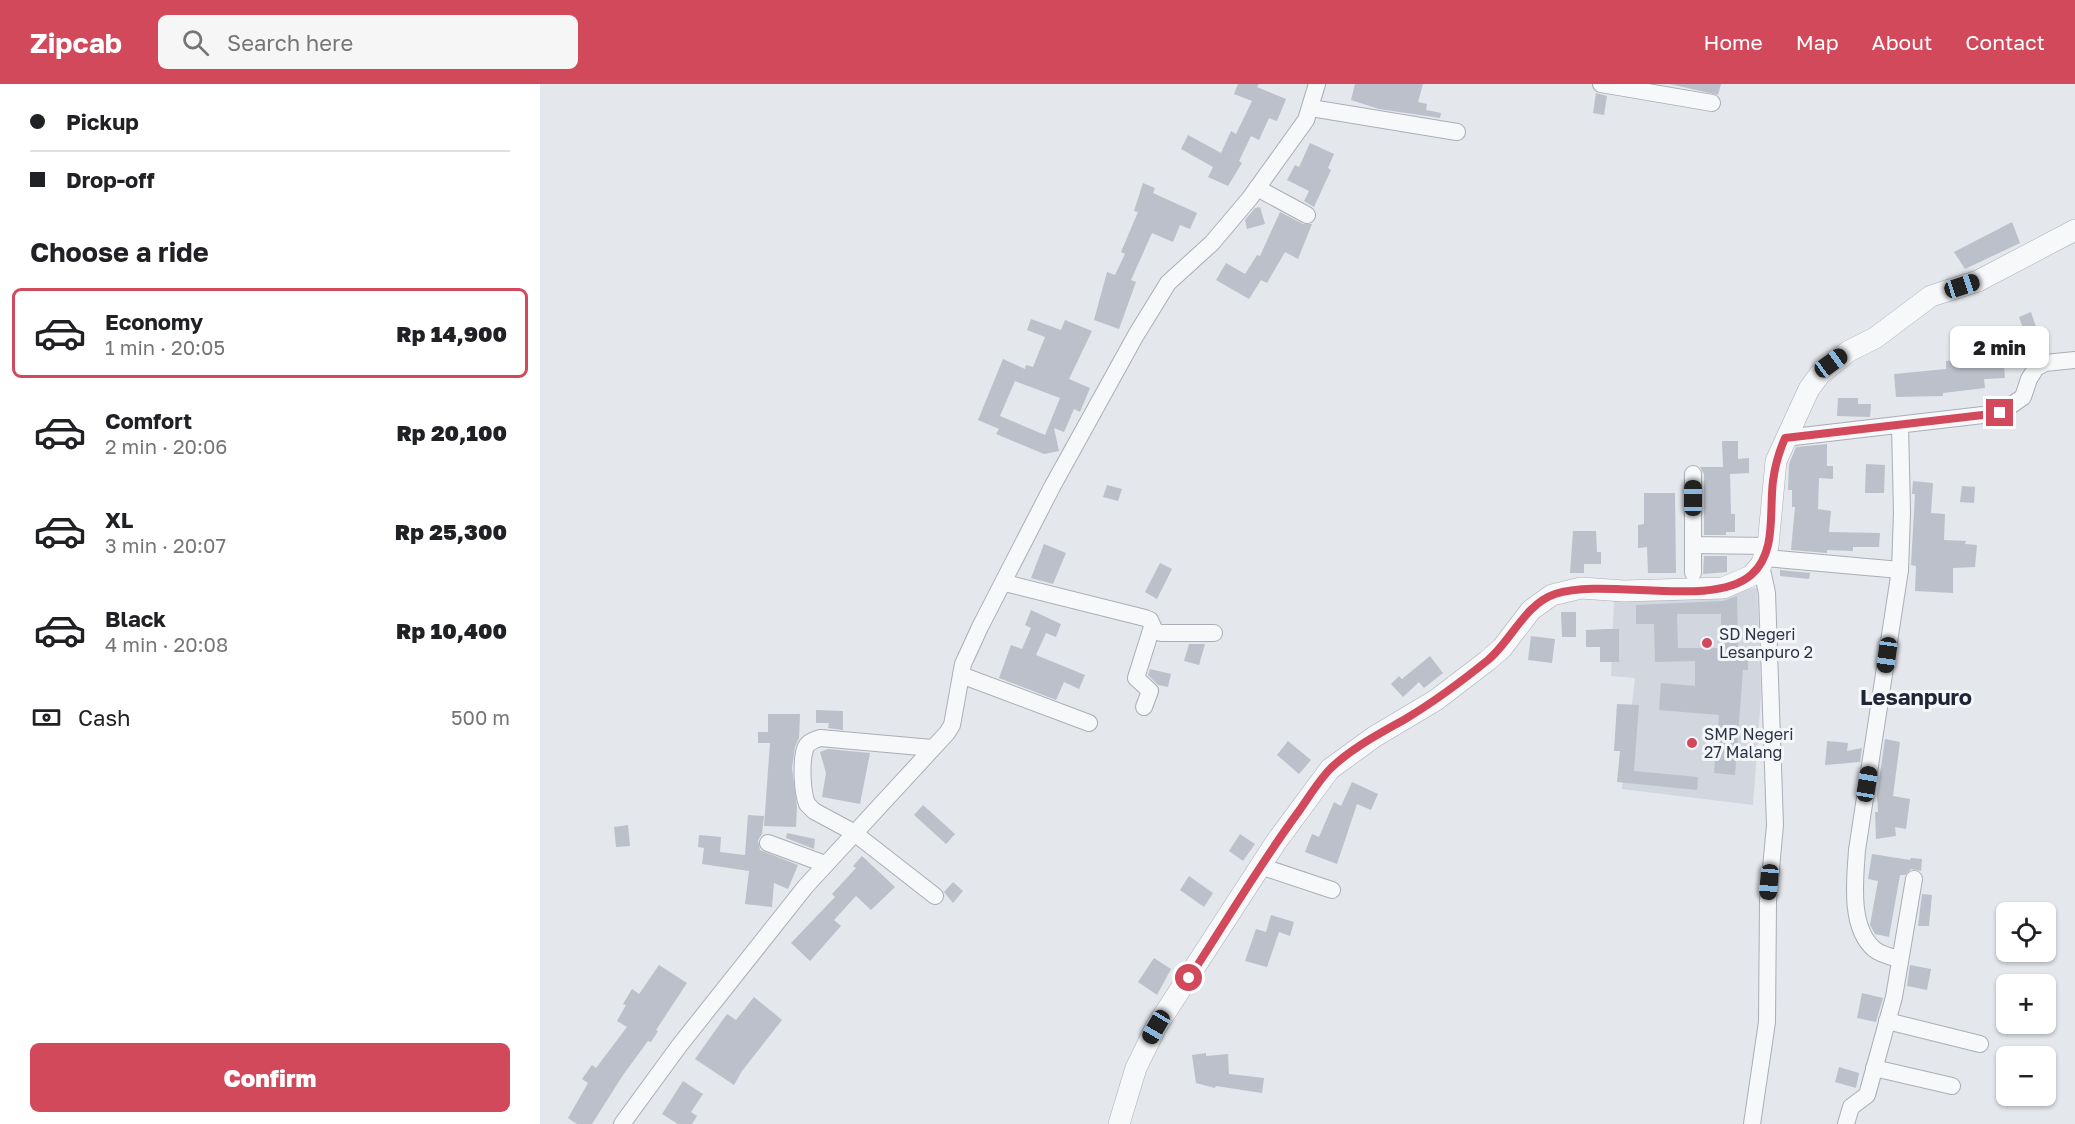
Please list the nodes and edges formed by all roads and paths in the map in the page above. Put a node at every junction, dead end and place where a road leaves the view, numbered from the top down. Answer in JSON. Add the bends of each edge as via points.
{"nodes":[{"id":1,"x":1317,"y":84,"type":"edge"},
{"id":2,"x":1602,"y":84,"type":"edge"},
{"id":3,"x":1712,"y":103,"type":"dead end"},
{"id":4,"x":1311,"y":108,"type":"junction"},
{"id":5,"x":1457,"y":132,"type":"dead end"},
{"id":6,"x":1257,"y":188,"type":"junction"},
{"id":7,"x":1307,"y":215,"type":"dead end"},
{"id":8,"x":2075,"y":230,"type":"edge"},
{"id":9,"x":2075,"y":360,"type":"edge"},
{"id":10,"x":1900,"y":425,"type":"junction"},
{"id":11,"x":1785,"y":438,"type":"junction"},
{"id":12,"x":1693,"y":474,"type":"dead end"},
{"id":13,"x":1693,"y":545,"type":"junction"},
{"id":14,"x":1764,"y":556,"type":"junction"},
{"id":15,"x":1900,"y":570,"type":"junction"},
{"id":16,"x":1694,"y":573,"type":"dead end"},
{"id":17,"x":1005,"y":583,"type":"junction"},
{"id":18,"x":1152,"y":627,"type":"junction"},
{"id":19,"x":1214,"y":633,"type":"dead end"},
{"id":20,"x":961,"y":675,"type":"junction"},
{"id":21,"x":1144,"y":708,"type":"dead end"},
{"id":22,"x":1089,"y":723,"type":"dead end"},
{"id":23,"x":933,"y":748,"type":"junction"},
{"id":24,"x":853,"y":832,"type":"junction"},
{"id":25,"x":768,"y":843,"type":"dead end"},
{"id":26,"x":825,"y":864,"type":"junction"},
{"id":27,"x":1260,"y":866,"type":"junction"},
{"id":28,"x":1914,"y":879,"type":"dead end"},
{"id":29,"x":1332,"y":890,"type":"dead end"},
{"id":30,"x":935,"y":896,"type":"dead end"},
{"id":31,"x":1900,"y":959,"type":"junction"},
{"id":32,"x":1887,"y":1021,"type":"junction"},
{"id":33,"x":1980,"y":1044,"type":"dead end"},
{"id":34,"x":1874,"y":1068,"type":"junction"},
{"id":35,"x":1952,"y":1086,"type":"dead end"},
{"id":36,"x":622,"y":1124,"type":"edge"},
{"id":37,"x":1119,"y":1124,"type":"edge"},
{"id":38,"x":1752,"y":1124,"type":"edge"},
{"id":39,"x":1846,"y":1124,"type":"edge"}],
"edges":[{"from":1,"to":4,"type":"street"},
{"from":2,"to":3,"type":"street"},
{"from":4,"to":5,"type":"street"},
{"from":4,"to":6,"type":"street"},
{"from":6,"to":7,"type":"street"},
{"from":6,"to":17,"type":"street","via":[[1212,243],[1168,283],[1067,458]]},
{"from":8,"to":11,"type":"street","via":[[1978,281],[1931,296],[1875,338],[1849,351],[1820,374]]},
{"from":9,"to":10,"type":"street","via":[[2045,363],[2036,368],[2023,397],[2000,413]]},
{"from":10,"to":11,"type":"street"},
{"from":10,"to":15,"type":"street"},
{"from":11,"to":14,"type":"street","via":[[1774,471]]},
{"from":12,"to":13,"type":"street"},
{"from":13,"to":14,"type":"street"},
{"from":13,"to":16,"type":"street"},
{"from":14,"to":15,"type":"street"},
{"from":14,"to":27,"type":"street","via":[[1743,581],[1723,588],[1581,588],[1552,595],[1531,610],[1502,648],[1471,674],[1330,768]]},
{"from":14,"to":38,"type":"street","via":[[1775,825],[1768,901],[1767,1022]]},
{"from":15,"to":31,"type":"street","via":[[1857,850],[1854,893],[1863,933],[1874,949]]},
{"from":17,"to":18,"type":"street","via":[[1145,618]]},
{"from":17,"to":20,"type":"street","via":[[980,627]]},
{"from":18,"to":19,"type":"street","via":[[1170,635]]},
{"from":18,"to":21,"type":"street","via":[[1136,678],[1150,691]]},
{"from":20,"to":22,"type":"street"},
{"from":20,"to":23,"type":"street","via":[[952,724]]},
{"from":23,"to":24,"type":"street"},
{"from":23,"to":24,"type":"street","via":[[820,738],[805,748],[807,804]]},
{"from":24,"to":26,"type":"street"},
{"from":24,"to":30,"type":"street"},
{"from":25,"to":26,"type":"street"},
{"from":26,"to":36,"type":"street","via":[[679,1046]]},
{"from":27,"to":29,"type":"street"},
{"from":27,"to":37,"type":"street","via":[[1147,1044]]},
{"from":28,"to":31,"type":"street"},
{"from":31,"to":32,"type":"street"},
{"from":32,"to":33,"type":"street"},
{"from":32,"to":34,"type":"street"},
{"from":34,"to":35,"type":"street"},
{"from":34,"to":39,"type":"street","via":[[1866,1095],[1851,1107]]}]}
